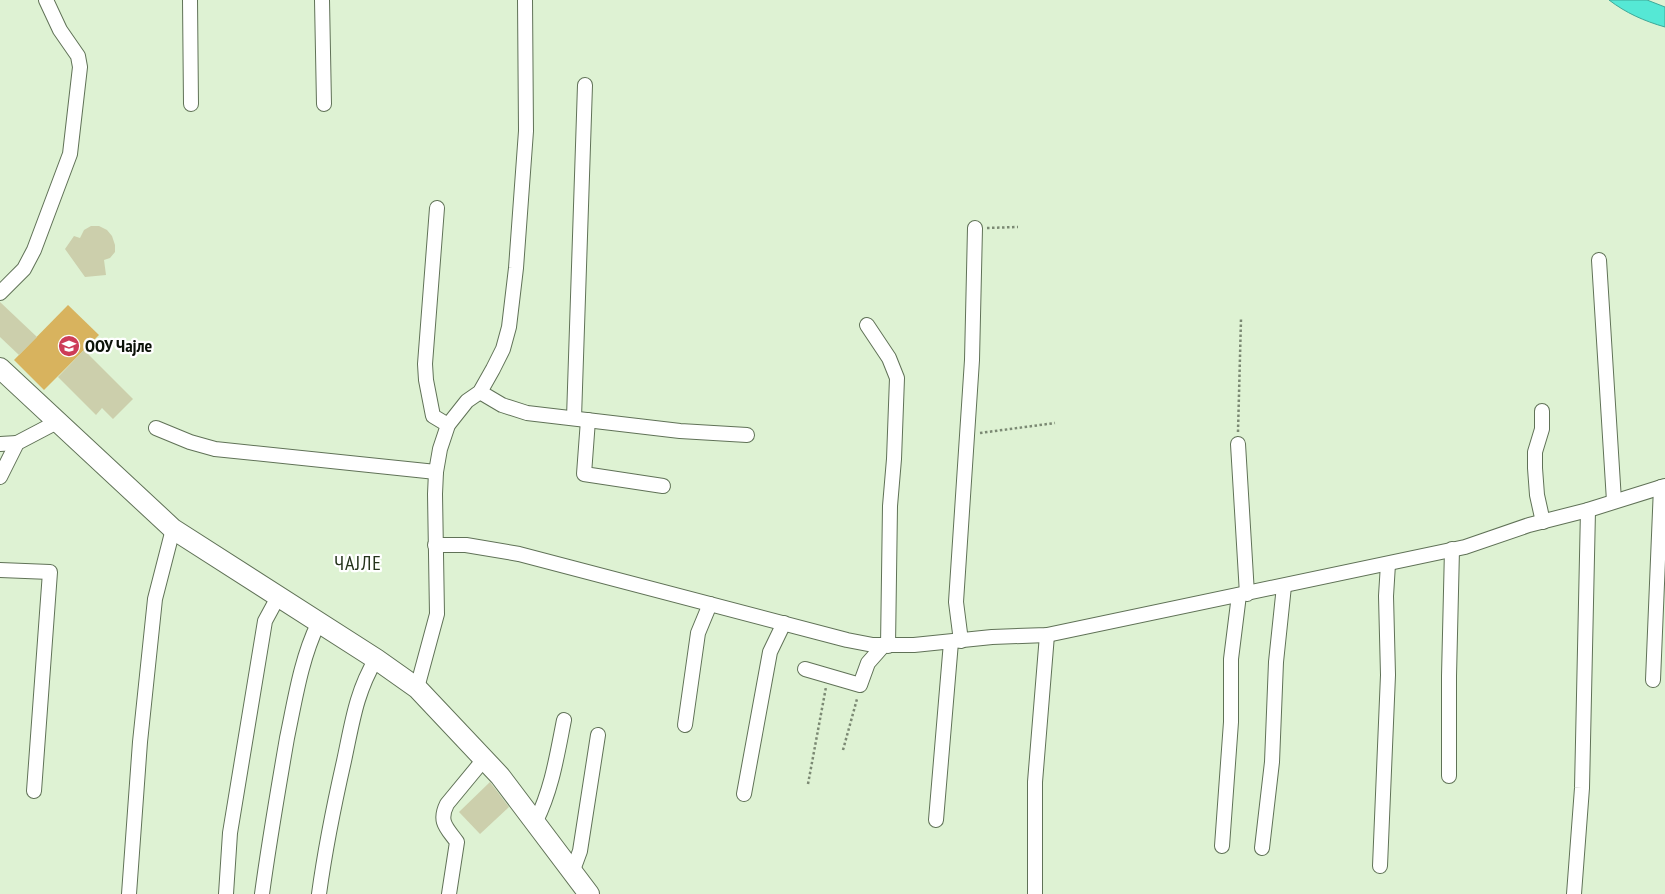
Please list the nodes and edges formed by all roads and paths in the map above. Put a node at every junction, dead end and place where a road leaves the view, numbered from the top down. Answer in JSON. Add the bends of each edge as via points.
{"nodes":[{"id":1,"x":46,"y":0,"type":"edge"},
{"id":2,"x":190,"y":0,"type":"edge"},
{"id":3,"x":322,"y":0,"type":"edge"},
{"id":4,"x":525,"y":0,"type":"edge"},
{"id":5,"x":585,"y":85,"type":"dead end"},
{"id":6,"x":191,"y":104,"type":"dead end"},
{"id":7,"x":324,"y":104,"type":"dead end"},
{"id":8,"x":437,"y":208,"type":"dead end"},
{"id":9,"x":1018,"y":227,"type":"dead end"},
{"id":10,"x":975,"y":228,"type":"joint"},
{"id":11,"x":1599,"y":260,"type":"dead end"},
{"id":12,"x":0,"y":293,"type":"edge"},
{"id":13,"x":1241,"y":319,"type":"dead end"},
{"id":14,"x":867,"y":326,"type":"dead end"},
{"id":15,"x":0,"y":368,"type":"edge"},
{"id":16,"x":480,"y":392,"type":"junction"},
{"id":17,"x":1542,"y":411,"type":"dead end"},
{"id":18,"x":582,"y":419,"type":"junction"},
{"id":19,"x":57,"y":422,"type":"junction"},
{"id":20,"x":1055,"y":423,"type":"dead end"},
{"id":21,"x":448,"y":425,"type":"junction"},
{"id":22,"x":156,"y":428,"type":"dead end"},
{"id":23,"x":748,"y":435,"type":"dead end"},
{"id":24,"x":967,"y":435,"type":"junction"},
{"id":25,"x":16,"y":443,"type":"junction"},
{"id":26,"x":0,"y":444,"type":"edge"},
{"id":27,"x":1238,"y":444,"type":"joint"},
{"id":28,"x":436,"y":472,"type":"junction"},
{"id":29,"x":0,"y":477,"type":"edge"},
{"id":30,"x":663,"y":486,"type":"dead end"},
{"id":31,"x":1663,"y":486,"type":"edge"},
{"id":32,"x":1614,"y":501,"type":"junction"},
{"id":33,"x":1588,"y":510,"type":"junction"},
{"id":34,"x":1543,"y":522,"type":"junction"},
{"id":35,"x":173,"y":530,"type":"junction"},
{"id":36,"x":435,"y":545,"type":"junction"},
{"id":37,"x":1452,"y":549,"type":"junction"},
{"id":38,"x":1388,"y":564,"type":"junction"},
{"id":39,"x":0,"y":570,"type":"edge"},
{"id":40,"x":1284,"y":586,"type":"junction"},
{"id":41,"x":1243,"y":595,"type":"junction"},
{"id":42,"x":278,"y":597,"type":"junction"},
{"id":43,"x":710,"y":604,"type":"junction"},
{"id":44,"x":784,"y":623,"type":"junction"},
{"id":45,"x":318,"y":624,"type":"junction"},
{"id":46,"x":1047,"y":635,"type":"junction"},
{"id":47,"x":956,"y":641,"type":"junction"},
{"id":48,"x":886,"y":646,"type":"junction"},
{"id":49,"x":376,"y":660,"type":"junction"},
{"id":50,"x":806,"y":669,"type":"dead end"},
{"id":51,"x":828,"y":676,"type":"junction"},
{"id":52,"x":1653,"y":680,"type":"dead end"},
{"id":53,"x":860,"y":685,"type":"junction"},
{"id":54,"x":417,"y":688,"type":"junction"},
{"id":55,"x":564,"y":720,"type":"dead end"},
{"id":56,"x":684,"y":725,"type":"dead end"},
{"id":57,"x":598,"y":735,"type":"dead end"},
{"id":58,"x":844,"y":750,"type":"dead end"},
{"id":59,"x":485,"y":758,"type":"junction"},
{"id":60,"x":1449,"y":776,"type":"dead end"},
{"id":61,"x":808,"y":784,"type":"dead end"},
{"id":62,"x":34,"y":791,"type":"dead end"},
{"id":63,"x":744,"y":794,"type":"dead end"},
{"id":64,"x":936,"y":820,"type":"dead end"},
{"id":65,"x":536,"y":821,"type":"junction"},
{"id":66,"x":1222,"y":846,"type":"dead end"},
{"id":67,"x":1262,"y":848,"type":"dead end"},
{"id":68,"x":1380,"y":866,"type":"dead end"},
{"id":69,"x":572,"y":870,"type":"junction"},
{"id":70,"x":129,"y":894,"type":"edge"},
{"id":71,"x":226,"y":894,"type":"edge"},
{"id":72,"x":262,"y":894,"type":"edge"},
{"id":73,"x":319,"y":894,"type":"edge"},
{"id":74,"x":449,"y":894,"type":"edge"},
{"id":75,"x":589,"y":894,"type":"edge"},
{"id":76,"x":1034,"y":894,"type":"edge"},
{"id":77,"x":1574,"y":894,"type":"edge"}],
"edges":[{"from":1,"to":12,"type":"street","via":[[60,30],[78,56],[80,67],[70,154],[34,250],[24,269]]},
{"from":2,"to":6,"type":"street"},
{"from":3,"to":7,"type":"street"},
{"from":4,"to":16,"type":"street","via":[[526,131],[516,268],[503,350]]},
{"from":5,"to":18,"type":"street"},
{"from":8,"to":21,"type":"street","via":[[425,364],[433,416]]},
{"from":9,"to":10,"type":"path"},
{"from":10,"to":24,"type":"street"},
{"from":11,"to":32,"type":"street"},
{"from":13,"to":27,"type":"path"},
{"from":14,"to":48,"type":"street","via":[[889,358],[897,378]]},
{"from":15,"to":19,"type":"main road"},
{"from":16,"to":18,"type":"street","via":[[514,410]]},
{"from":16,"to":21,"type":"street"},
{"from":17,"to":34,"type":"street","via":[[1535,468]]},
{"from":18,"to":23,"type":"street","via":[[680,431]]},
{"from":18,"to":30,"type":"street","via":[[584,474]]},
{"from":19,"to":25,"type":"street"},
{"from":19,"to":35,"type":"main road"},
{"from":20,"to":24,"type":"path"},
{"from":21,"to":28,"type":"street"},
{"from":22,"to":28,"type":"street","via":[[215,448]]},
{"from":24,"to":47,"type":"street"},
{"from":25,"to":26,"type":"street"},
{"from":25,"to":29,"type":"street"},
{"from":27,"to":41,"type":"street"},
{"from":28,"to":36,"type":"street"},
{"from":31,"to":32,"type":"street"},
{"from":31,"to":52,"type":"street"},
{"from":32,"to":33,"type":"street"},
{"from":33,"to":34,"type":"street"},
{"from":33,"to":77,"type":"street","via":[[1582,788]]},
{"from":34,"to":37,"type":"street"},
{"from":35,"to":42,"type":"main road"},
{"from":35,"to":70,"type":"street","via":[[155,599]]},
{"from":36,"to":43,"type":"street","via":[[466,545],[528,556]]},
{"from":36,"to":54,"type":"street","via":[[437,614]]},
{"from":37,"to":38,"type":"street"},
{"from":37,"to":60,"type":"street"},
{"from":38,"to":40,"type":"street"},
{"from":38,"to":68,"type":"street","via":[[1388,675]]},
{"from":39,"to":62,"type":"street","via":[[50,572]]},
{"from":40,"to":41,"type":"street"},
{"from":40,"to":67,"type":"street","via":[[1276,662],[1272,762]]},
{"from":41,"to":46,"type":"street"},
{"from":41,"to":66,"type":"street","via":[[1231,659],[1231,722]]},
{"from":42,"to":45,"type":"main road"},
{"from":42,"to":71,"type":"street","via":[[263,631],[230,833]]},
{"from":43,"to":44,"type":"street"},
{"from":43,"to":56,"type":"street","via":[[698,633]]},
{"from":44,"to":48,"type":"street","via":[[847,640]]},
{"from":44,"to":63,"type":"street","via":[[770,652]]},
{"from":45,"to":49,"type":"main road"},
{"from":45,"to":72,"type":"street","via":[[295,696]]},
{"from":46,"to":47,"type":"street"},
{"from":46,"to":76,"type":"street","via":[[1035,782]]},
{"from":47,"to":48,"type":"street"},
{"from":47,"to":64,"type":"street"},
{"from":48,"to":53,"type":"street","via":[[868,663]]},
{"from":49,"to":54,"type":"main road"},
{"from":49,"to":73,"type":"street","via":[[357,700]]},
{"from":50,"to":51,"type":"street"},
{"from":51,"to":53,"type":"street"},
{"from":51,"to":61,"type":"path"},
{"from":53,"to":58,"type":"path"},
{"from":54,"to":59,"type":"main road"},
{"from":55,"to":65,"type":"street","via":[[553,775]]},
{"from":57,"to":69,"type":"street","via":[[580,851]]},
{"from":59,"to":65,"type":"main road"},
{"from":59,"to":74,"type":"street","via":[[443,812],[443,822],[458,842]]},
{"from":65,"to":69,"type":"main road"},
{"from":69,"to":75,"type":"main road"}]}
